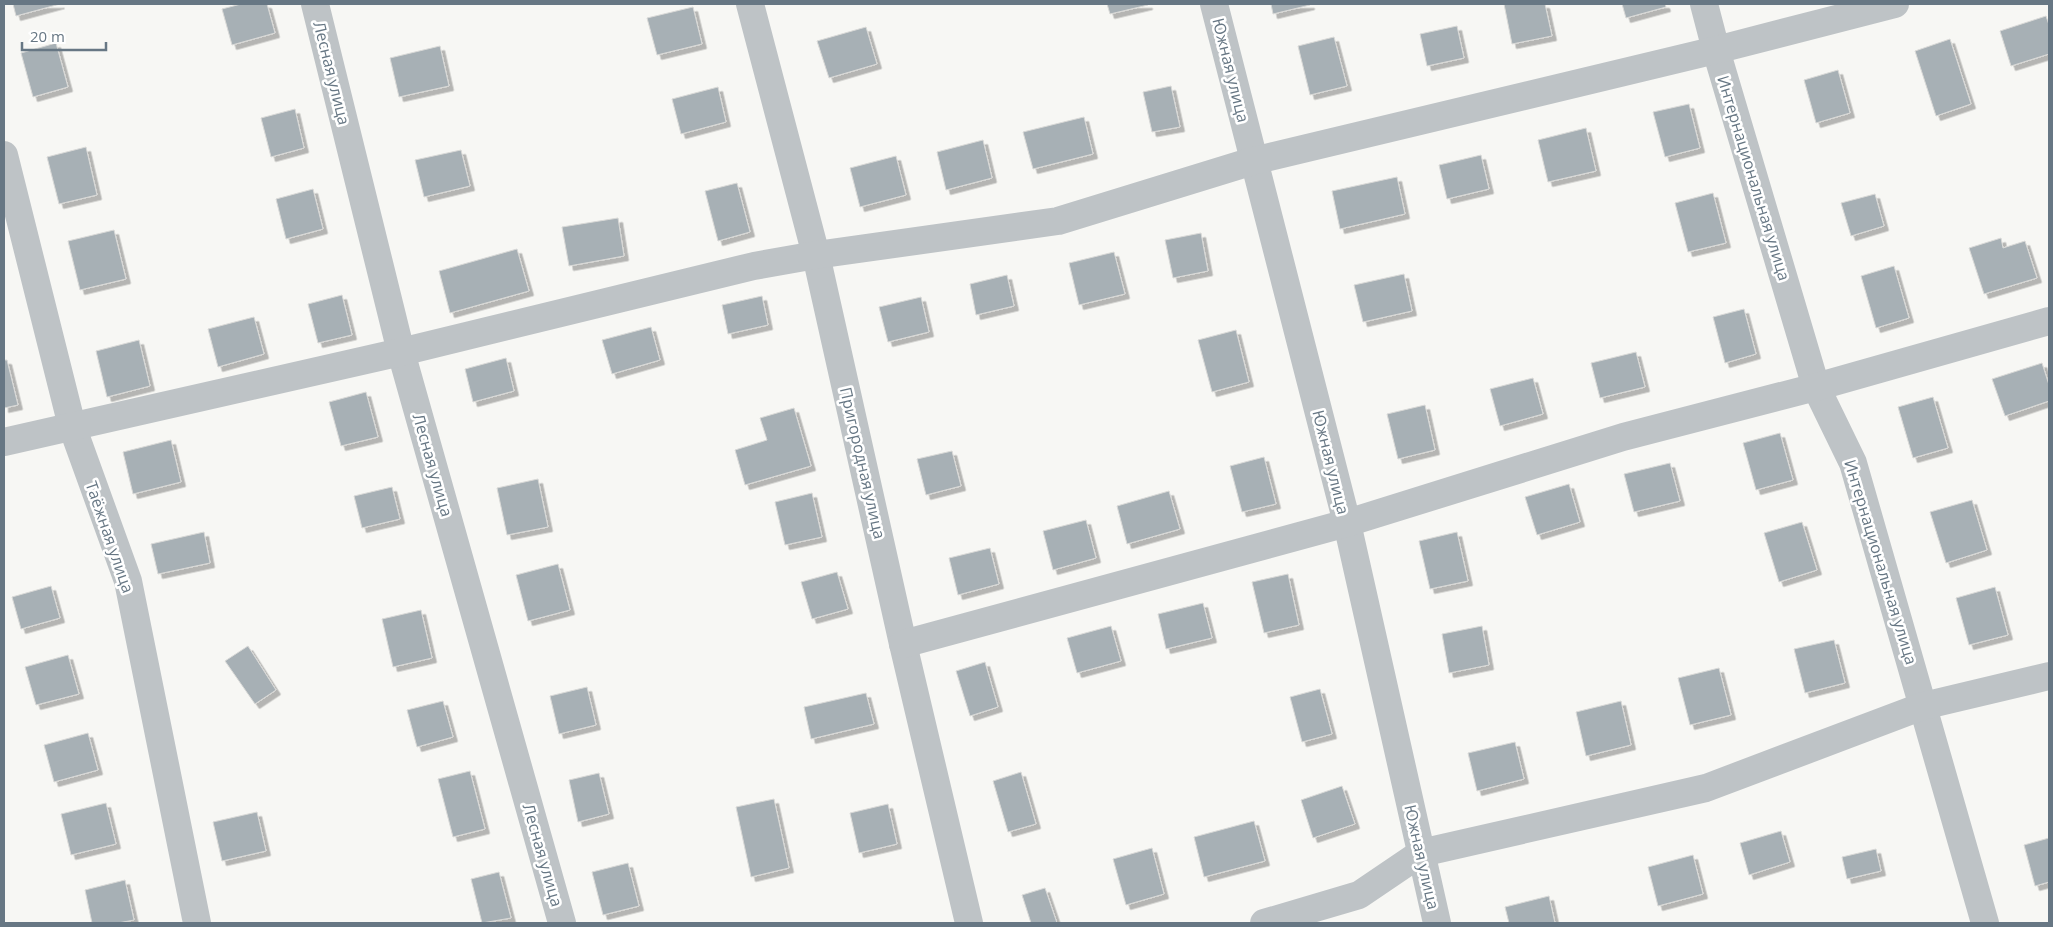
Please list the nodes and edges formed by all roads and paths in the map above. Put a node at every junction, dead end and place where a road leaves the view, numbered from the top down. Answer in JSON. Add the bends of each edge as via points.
{"nodes":[{"id":1,"x":315,"y":4,"type":"edge"},
{"id":2,"x":750,"y":4,"type":"edge"},
{"id":3,"x":1214,"y":4,"type":"edge"},
{"id":4,"x":1704,"y":4,"type":"edge"},
{"id":5,"x":1895,"y":4,"type":"edge"},
{"id":6,"x":1716,"y":50,"type":"junction"},
{"id":7,"x":4,"y":155,"type":"edge"},
{"id":8,"x":1253,"y":161,"type":"junction"},
{"id":9,"x":816,"y":255,"type":"junction"},
{"id":10,"x":2049,"y":321,"type":"edge"},
{"id":11,"x":401,"y":352,"type":"junction"},
{"id":12,"x":1816,"y":387,"type":"junction"},
{"id":13,"x":72,"y":426,"type":"junction"},
{"id":14,"x":4,"y":442,"type":"edge"},
{"id":15,"x":1346,"y":523,"type":"junction"},
{"id":16,"x":903,"y":644,"type":"junction"},
{"id":17,"x":2049,"y":676,"type":"edge"},
{"id":18,"x":1923,"y":706,"type":"junction"},
{"id":19,"x":1421,"y":853,"type":"junction"},
{"id":20,"x":197,"y":923,"type":"edge"},
{"id":21,"x":562,"y":923,"type":"edge"},
{"id":22,"x":969,"y":923,"type":"edge"},
{"id":23,"x":1264,"y":923,"type":"edge"},
{"id":24,"x":1437,"y":923,"type":"edge"},
{"id":25,"x":1985,"y":923,"type":"edge"}],
"edges":[{"from":1,"to":11,"type":"street","name":"Лесная улица"},
{"from":2,"to":9,"type":"street","name":"Пригородная улица"},
{"from":3,"to":8,"type":"street","name":"Южная улица"},
{"from":4,"to":6,"type":"street","name":"Интернациональная улица"},
{"from":5,"to":6,"type":"street"},
{"from":6,"to":8,"type":"street"},
{"from":6,"to":12,"type":"street","name":"Интернациональная улица"},
{"from":7,"to":13,"type":"street","name":"Таёжная улица"},
{"from":8,"to":9,"type":"street","via":[[1058,221]]},
{"from":8,"to":15,"type":"street","name":"Южная улица"},
{"from":9,"to":11,"type":"street","via":[[754,266]]},
{"from":9,"to":16,"type":"street","name":"Пригородная улица"},
{"from":10,"to":12,"type":"street"},
{"from":11,"to":13,"type":"street"},
{"from":11,"to":21,"type":"street","name":"Лесная улица"},
{"from":12,"to":15,"type":"street","via":[[1623,437]]},
{"from":12,"to":18,"type":"street","name":"Интернациональная улица","via":[[1854,463]]},
{"from":13,"to":14,"type":"street"},
{"from":13,"to":20,"type":"street","name":"Таёжная улица","via":[[128,581]]},
{"from":15,"to":16,"type":"street"},
{"from":15,"to":19,"type":"street","name":"Южная улица"},
{"from":16,"to":22,"type":"street","name":"Пригородная улица"},
{"from":17,"to":18,"type":"street"},
{"from":18,"to":19,"type":"street","via":[[1706,788]]},
{"from":18,"to":25,"type":"street","name":"Интернациональная улица"},
{"from":19,"to":23,"type":"street","via":[[1359,895]]},
{"from":19,"to":24,"type":"street","name":"Южная улица"}]}
